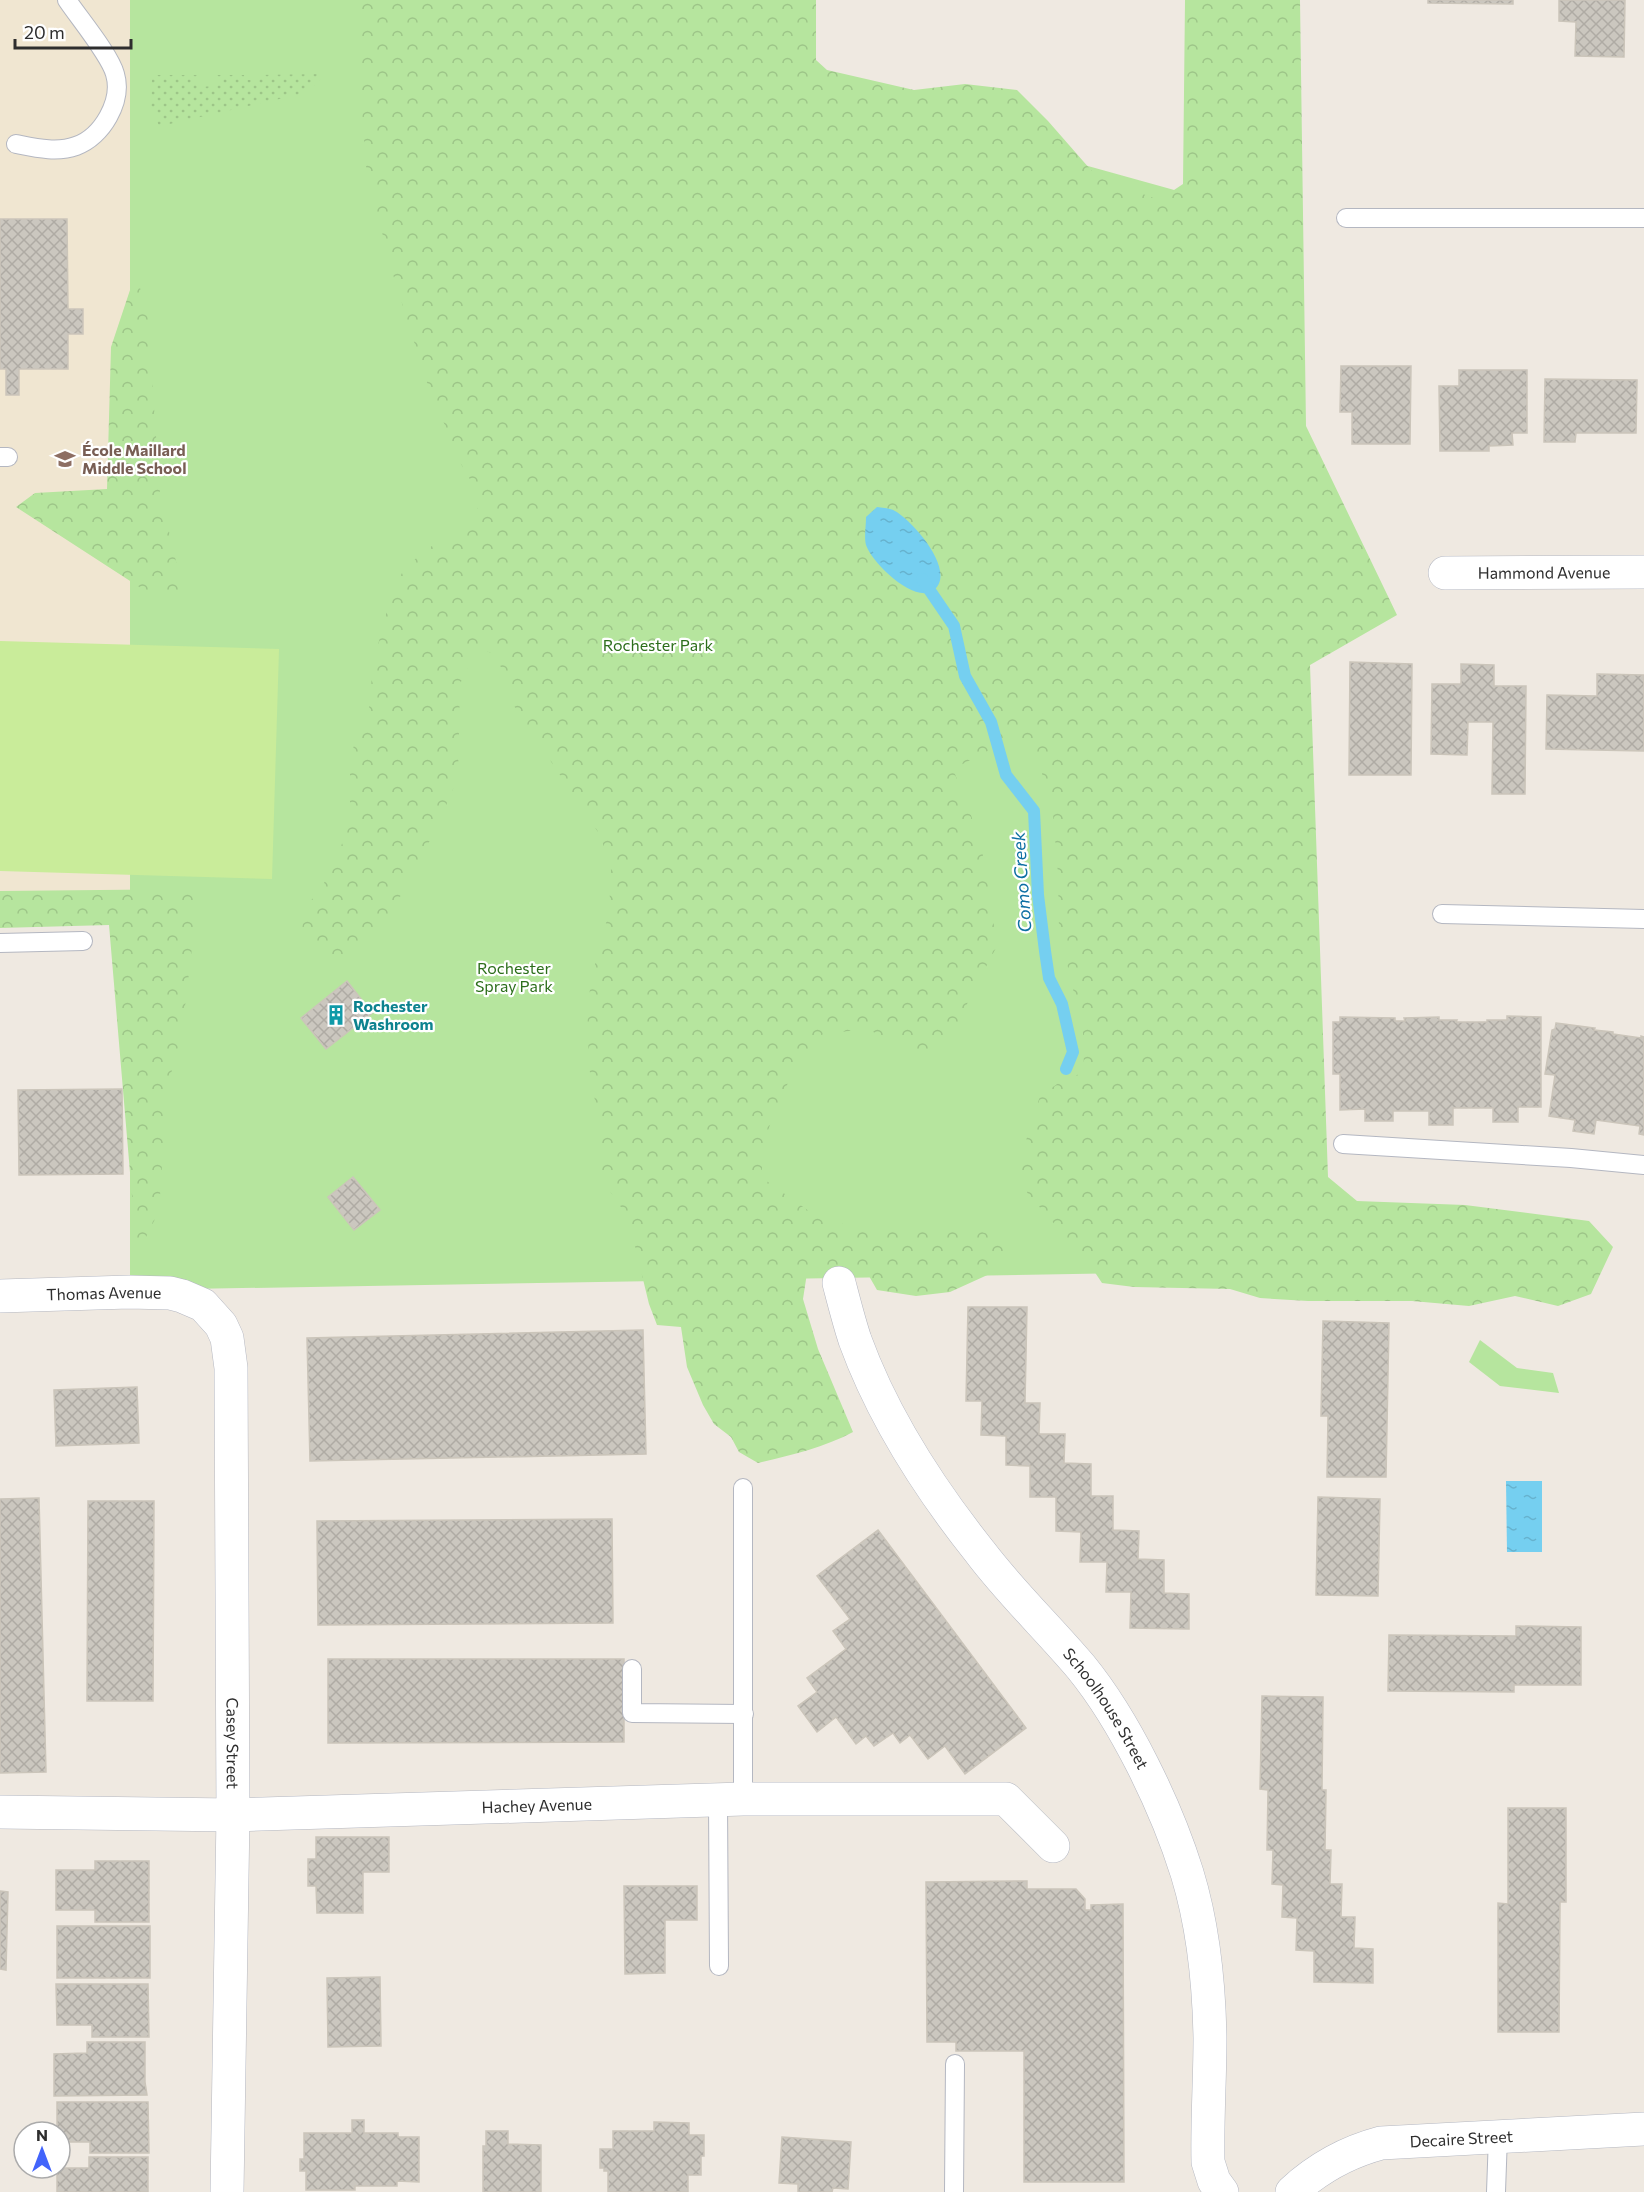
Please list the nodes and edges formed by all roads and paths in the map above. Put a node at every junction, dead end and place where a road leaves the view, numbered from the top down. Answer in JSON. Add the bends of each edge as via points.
{"nodes":[{"id":1,"x":67,"y":0,"type":"edge"},
{"id":2,"x":16,"y":144,"type":"dead end"},
{"id":3,"x":1346,"y":218,"type":"dead end"},
{"id":4,"x":1644,"y":218,"type":"edge"},
{"id":5,"x":1644,"y":572,"type":"edge"},
{"id":6,"x":1445,"y":573,"type":"dead end"},
{"id":7,"x":1442,"y":914,"type":"dead end"},
{"id":8,"x":1644,"y":919,"type":"edge"},
{"id":9,"x":83,"y":941,"type":"dead end"},
{"id":10,"x":0,"y":943,"type":"edge"},
{"id":11,"x":1343,"y":1144,"type":"dead end"},
{"id":12,"x":1644,"y":1165,"type":"edge"},
{"id":13,"x":838,"y":1283,"type":"dead end"},
{"id":14,"x":0,"y":1296,"type":"edge"},
{"id":15,"x":203,"y":1305,"type":"joint"},
{"id":16,"x":743,"y":1488,"type":"dead end"},
{"id":17,"x":632,"y":1669,"type":"dead end"},
{"id":18,"x":744,"y":1714,"type":"junction"},
{"id":19,"x":730,"y":1799,"type":"junction"},
{"id":20,"x":0,"y":1812,"type":"edge"},
{"id":21,"x":233,"y":1815,"type":"junction"},
{"id":22,"x":1053,"y":1846,"type":"dead end"},
{"id":23,"x":719,"y":1966,"type":"dead end"},
{"id":24,"x":955,"y":2064,"type":"dead end"},
{"id":25,"x":1644,"y":2129,"type":"edge"},
{"id":26,"x":1498,"y":2136,"type":"junction"},
{"id":27,"x":227,"y":2192,"type":"edge"},
{"id":28,"x":954,"y":2192,"type":"edge"},
{"id":29,"x":1222,"y":2192,"type":"edge"},
{"id":30,"x":1292,"y":2192,"type":"edge"},
{"id":31,"x":1496,"y":2192,"type":"edge"}],
"edges":[{"from":1,"to":2,"type":"lane","via":[[110,63],[115,74],[116,99],[96,133],[75,147],[42,150]]},
{"from":3,"to":4,"type":"lane"},
{"from":5,"to":6,"type":"street","name":"Hammond Avenue"},
{"from":7,"to":8,"type":"lane"},
{"from":9,"to":10,"type":"lane"},
{"from":11,"to":12,"type":"lane"},
{"from":13,"to":29,"type":"street","name":"Schoolhouse Street","via":[[855,1340],[885,1408],[925,1476],[980,1553],[1082,1669],[1105,1701],[1135,1750],[1173,1835],[1194,1901],[1206,1975],[1210,2040],[1208,2162]]},
{"from":14,"to":15,"type":"street","name":"Thomas Avenue","via":[[158,1292]]},
{"from":15,"to":21,"type":"street","name":"Casey Street","via":[[221,1325],[231,1360]]},
{"from":16,"to":18,"type":"lane"},
{"from":17,"to":18,"type":"lane","via":[[633,1713]]},
{"from":18,"to":19,"type":"lane"},
{"from":19,"to":21,"type":"street","name":"Hachey Avenue"},
{"from":19,"to":22,"type":"street","name":"Hachey Avenue","via":[[1006,1799]]},
{"from":19,"to":23,"type":"lane"},
{"from":20,"to":21,"type":"street","name":"Hachey Avenue"},
{"from":21,"to":27,"type":"street","name":"Casey Street"},
{"from":24,"to":28,"type":"lane"},
{"from":25,"to":26,"type":"street","name":"Decaire Street"},
{"from":26,"to":30,"type":"street","name":"Decaire Street","via":[[1368,2146],[1342,2156]]},
{"from":26,"to":31,"type":"lane"}]}
